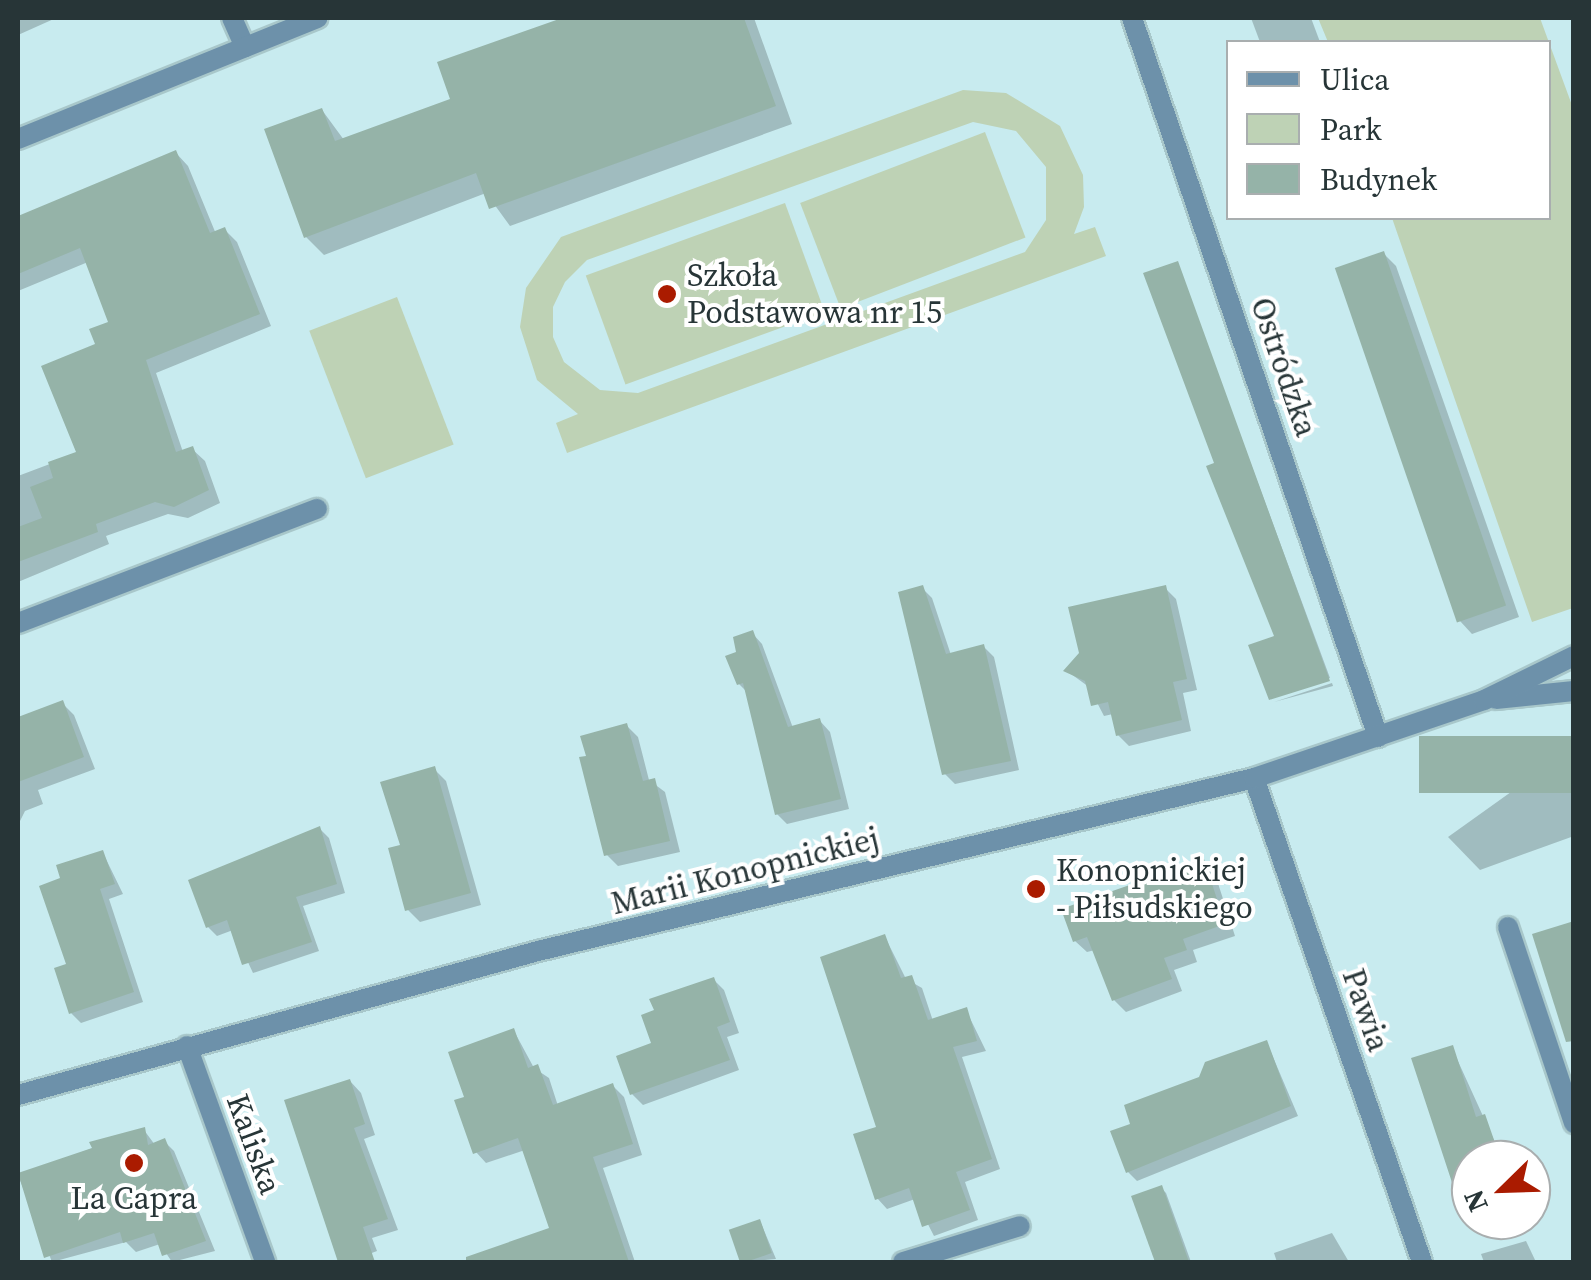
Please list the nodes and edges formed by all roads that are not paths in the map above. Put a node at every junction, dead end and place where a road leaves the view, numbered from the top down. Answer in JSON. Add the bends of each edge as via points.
{"nodes":[{"id":1,"x":232,"y":18,"type":"edge"},
{"id":2,"x":317,"y":18,"type":"edge"},
{"id":3,"x":1132,"y":18,"type":"edge"},
{"id":4,"x":245,"y":47,"type":"junction"},
{"id":5,"x":18,"y":140,"type":"edge"},
{"id":6,"x":318,"y":508,"type":"dead end"},
{"id":7,"x":18,"y":623,"type":"edge"},
{"id":8,"x":1574,"y":656,"type":"edge"},
{"id":9,"x":1574,"y":691,"type":"edge"},
{"id":10,"x":1484,"y":700,"type":"junction"},
{"id":11,"x":1378,"y":736,"type":"junction"},
{"id":12,"x":1254,"y":778,"type":"junction"},
{"id":13,"x":1508,"y":928,"type":"dead end"},
{"id":14,"x":187,"y":1046,"type":"junction"},
{"id":15,"x":18,"y":1095,"type":"edge"},
{"id":16,"x":1574,"y":1123,"type":"edge"},
{"id":17,"x":1020,"y":1226,"type":"dead end"},
{"id":18,"x":265,"y":1262,"type":"edge"},
{"id":19,"x":903,"y":1262,"type":"edge"},
{"id":20,"x":1422,"y":1262,"type":"edge"}],
"edges":[{"from":1,"to":4,"type":"street"},
{"from":2,"to":4,"type":"street"},
{"from":3,"to":11,"type":"street","name":"Ostródzka"},
{"from":4,"to":5,"type":"street"},
{"from":6,"to":7,"type":"street"},
{"from":8,"to":10,"type":"street","name":"Marii Konopnickiej"},
{"from":9,"to":10,"type":"street","name":"Marii Konopnickiej"},
{"from":10,"to":11,"type":"street","name":"Marii Konopnickiej"},
{"from":11,"to":12,"type":"street","name":"Marii Konopnickiej"},
{"from":12,"to":14,"type":"street","name":"Marii Konopnickiej","via":[[538,952]]},
{"from":12,"to":20,"type":"street","name":"Pawia"},
{"from":13,"to":16,"type":"street"},
{"from":14,"to":15,"type":"street","name":"Marii Konopnickiej"},
{"from":14,"to":18,"type":"street","name":"Kaliska"},
{"from":17,"to":19,"type":"street"}]}
